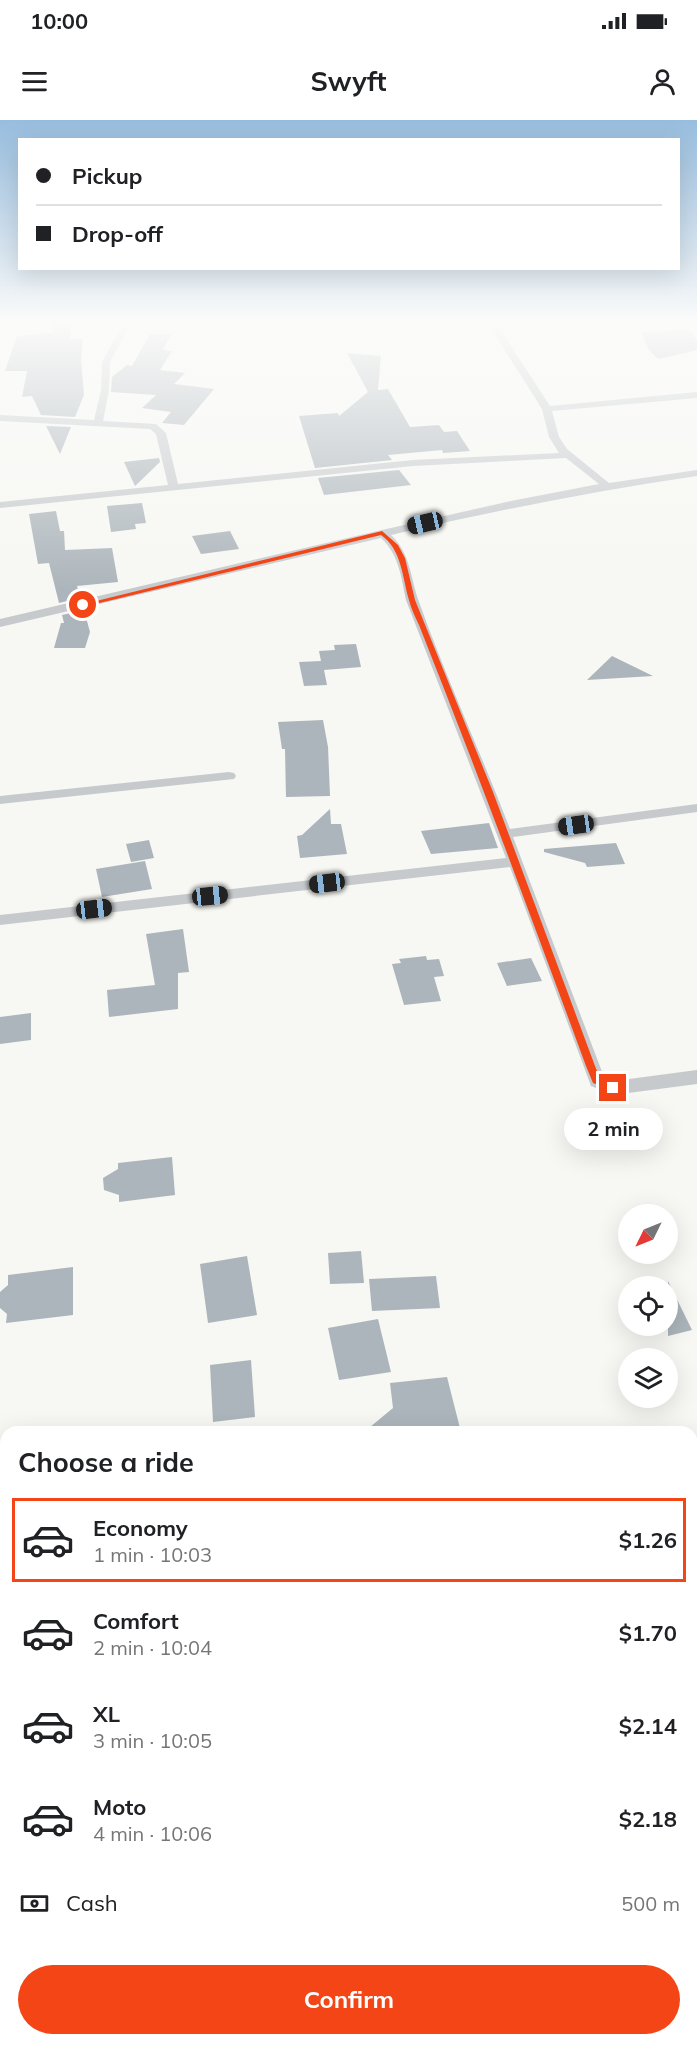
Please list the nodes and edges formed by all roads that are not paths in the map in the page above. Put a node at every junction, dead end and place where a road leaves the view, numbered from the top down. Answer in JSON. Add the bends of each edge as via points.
{"nodes":[{"id":1,"x":547,"y":409,"type":"edge"},
{"id":2,"x":101,"y":410,"type":"edge"},
{"id":3,"x":0,"y":418,"type":"edge"},
{"id":4,"x":99,"y":422,"type":"junction"},
{"id":5,"x":568,"y":455,"type":"junction"},
{"id":6,"x":697,"y":472,"type":"edge"},
{"id":7,"x":607,"y":486,"type":"junction"},
{"id":8,"x":174,"y":487,"type":"junction"},
{"id":9,"x":0,"y":505,"type":"edge"},
{"id":10,"x":382,"y":533,"type":"junction"},
{"id":11,"x":0,"y":623,"type":"edge"},
{"id":12,"x":229,"y":776,"type":"dead end"},
{"id":13,"x":0,"y":800,"type":"edge"},
{"id":14,"x":697,"y":808,"type":"edge"},
{"id":15,"x":504,"y":834,"type":"junction"},
{"id":16,"x":515,"y":862,"type":"junction"},
{"id":17,"x":0,"y":920,"type":"edge"},
{"id":18,"x":697,"y":1077,"type":"edge"}],
"edges":[{"from":1,"to":5,"type":"street","via":[[554,437]]},
{"from":2,"to":4,"type":"street"},
{"from":3,"to":4,"type":"street"},
{"from":4,"to":8,"type":"street","via":[[158,428]]},
{"from":5,"to":7,"type":"street"},
{"from":5,"to":8,"type":"street","via":[[413,463]]},
{"from":6,"to":7,"type":"street"},
{"from":7,"to":10,"type":"street"},
{"from":8,"to":9,"type":"street"},
{"from":10,"to":11,"type":"street"},
{"from":10,"to":15,"type":"street","via":[[402,558],[412,600]]},
{"from":12,"to":13,"type":"street"},
{"from":14,"to":15,"type":"street"},
{"from":15,"to":16,"type":"street"},
{"from":16,"to":17,"type":"street"},
{"from":16,"to":18,"type":"street","via":[[597,1081],[613,1088]]}]}
